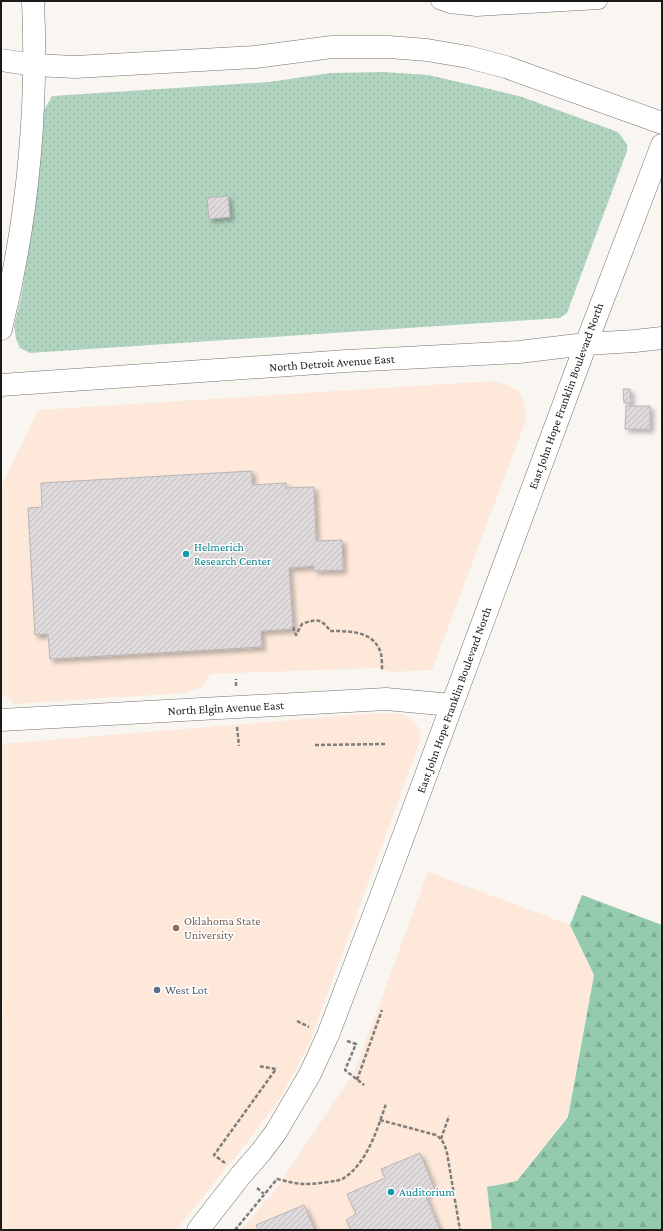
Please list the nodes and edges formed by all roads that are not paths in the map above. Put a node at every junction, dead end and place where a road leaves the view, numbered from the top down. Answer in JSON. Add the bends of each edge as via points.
{"nodes":[{"id":1,"x":33,"y":1,"type":"edge"},
{"id":2,"x":599,"y":1,"type":"edge"},
{"id":3,"x":440,"y":2,"type":"edge"},
{"id":4,"x":1,"y":60,"type":"edge"},
{"id":5,"x":34,"y":65,"type":"junction"},
{"id":6,"x":662,"y":123,"type":"edge"},
{"id":7,"x":662,"y":145,"type":"edge"},
{"id":8,"x":1,"y":330,"type":"edge"},
{"id":9,"x":662,"y":338,"type":"edge"},
{"id":10,"x":586,"y":344,"type":"junction"},
{"id":11,"x":1,"y":385,"type":"edge"},
{"id":12,"x":452,"y":705,"type":"junction"},
{"id":13,"x":1,"y":720,"type":"edge"},
{"id":14,"x":198,"y":1230,"type":"edge"}],
"edges":[{"from":1,"to":5,"type":"main road"},
{"from":2,"to":3,"type":"street","via":[[477,8]]},
{"from":4,"to":5,"type":"main road"},
{"from":5,"to":6,"type":"main road","via":[[75,67],[255,57],[332,47],[427,50],[506,67]]},
{"from":5,"to":8,"type":"main road","via":[[29,168],[17,253]]},
{"from":7,"to":10,"type":"main road","name":"East John Hope Franklin Boulevard North"},
{"from":9,"to":10,"type":"main road","name":"North Detroit Avenue East"},
{"from":10,"to":11,"type":"main road","name":"North Detroit Avenue East","via":[[519,352]]},
{"from":10,"to":12,"type":"main road","name":"East John Hope Franklin Boulevard North"},
{"from":12,"to":13,"type":"main road","name":"North Elgin Avenue East","via":[[386,699]]},
{"from":12,"to":14,"type":"main road","name":"East John Hope Franklin Boulevard North","via":[[328,1035],[310,1074],[276,1132]]}]}
